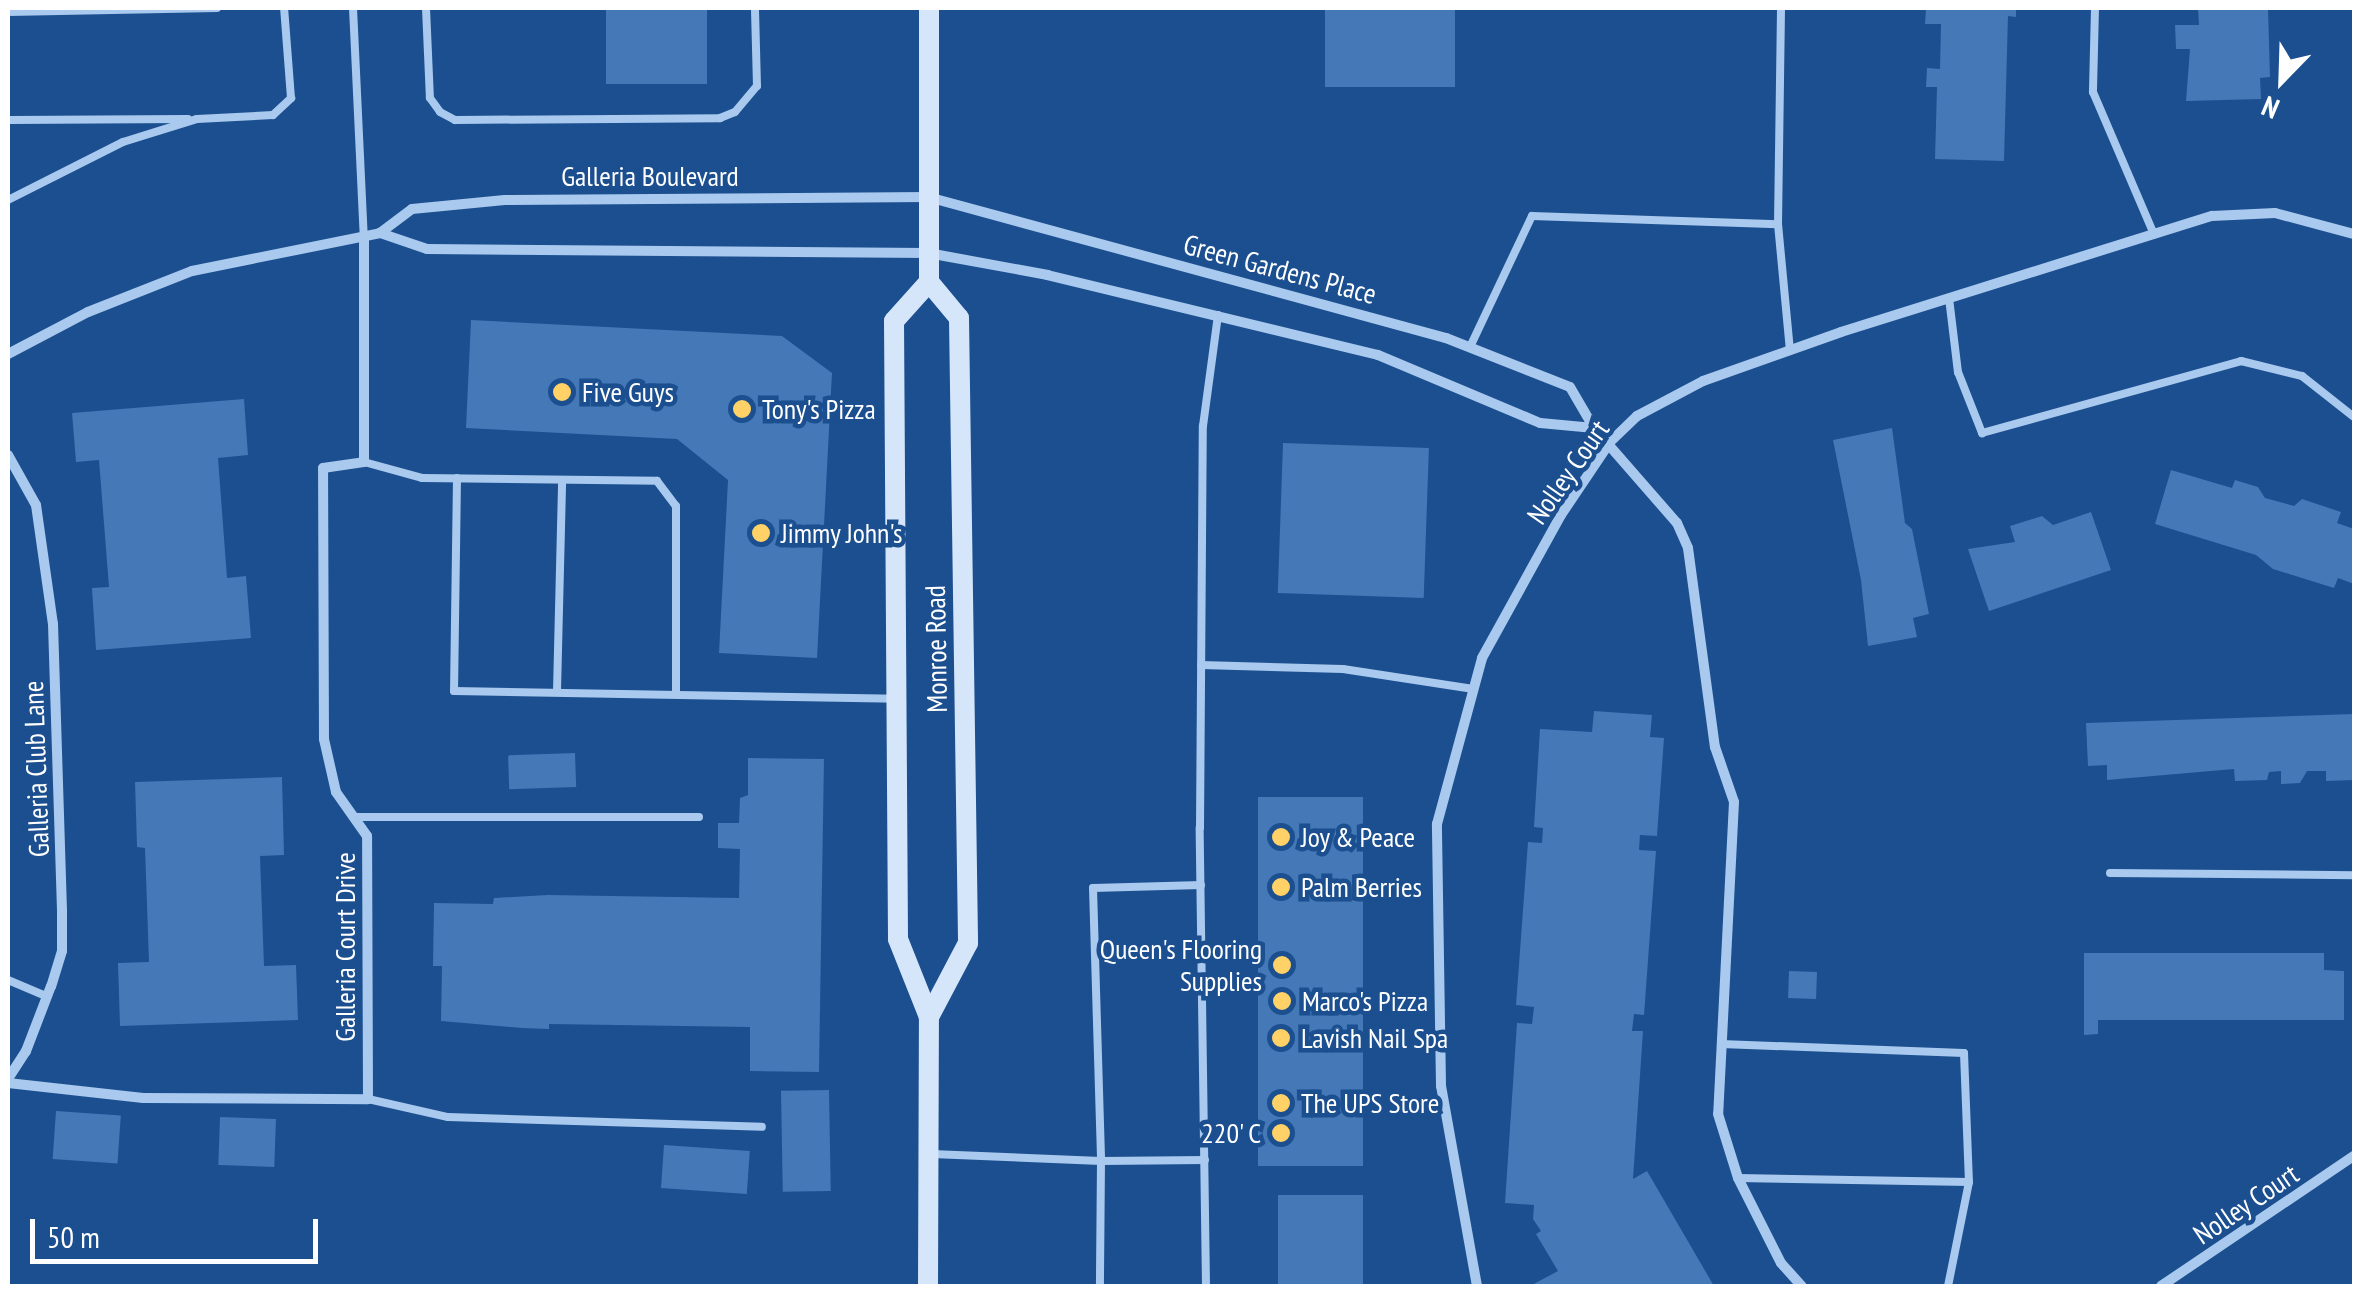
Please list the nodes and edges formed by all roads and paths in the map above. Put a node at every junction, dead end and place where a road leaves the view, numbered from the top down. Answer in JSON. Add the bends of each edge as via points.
{"nodes":[{"id":1,"x":217,"y":8,"type":"edge"},
{"id":2,"x":284,"y":8,"type":"edge"},
{"id":3,"x":353,"y":8,"type":"edge"},
{"id":4,"x":426,"y":8,"type":"edge"},
{"id":5,"x":755,"y":8,"type":"edge"},
{"id":6,"x":929,"y":8,"type":"edge"},
{"id":7,"x":1781,"y":8,"type":"edge"},
{"id":8,"x":2095,"y":8,"type":"edge"},
{"id":9,"x":8,"y":12,"type":"edge"},
{"id":10,"x":197,"y":119,"type":"junction"},
{"id":11,"x":8,"y":120,"type":"edge"},
{"id":12,"x":928,"y":197,"type":"junction"},
{"id":13,"x":8,"y":200,"type":"edge"},
{"id":14,"x":1778,"y":224,"type":"junction"},
{"id":15,"x":380,"y":233,"type":"junction"},
{"id":16,"x":2154,"y":234,"type":"junction"},
{"id":17,"x":2354,"y":234,"type":"edge"},
{"id":18,"x":364,"y":238,"type":"junction"},
{"id":19,"x":928,"y":253,"type":"junction"},
{"id":20,"x":929,"y":282,"type":"junction"},
{"id":21,"x":1949,"y":298,"type":"junction"},
{"id":22,"x":1218,"y":314,"type":"junction"},
{"id":23,"x":1470,"y":348,"type":"junction"},
{"id":24,"x":1790,"y":350,"type":"junction"},
{"id":25,"x":8,"y":354,"type":"edge"},
{"id":26,"x":2354,"y":417,"type":"edge"},
{"id":27,"x":1594,"y":428,"type":"junction"},
{"id":28,"x":1610,"y":442,"type":"junction"},
{"id":29,"x":8,"y":455,"type":"edge"},
{"id":30,"x":364,"y":462,"type":"junction"},
{"id":31,"x":456,"y":478,"type":"junction"},
{"id":32,"x":562,"y":480,"type":"junction"},
{"id":33,"x":1201,"y":664,"type":"junction"},
{"id":34,"x":1474,"y":689,"type":"junction"},
{"id":35,"x":557,"y":691,"type":"junction"},
{"id":36,"x":676,"y":692,"type":"junction"},
{"id":37,"x":898,"y":699,"type":"junction"},
{"id":38,"x":354,"y":817,"type":"junction"},
{"id":39,"x":699,"y":817,"type":"dead end"},
{"id":40,"x":2110,"y":873,"type":"dead end"},
{"id":41,"x":2354,"y":875,"type":"edge"},
{"id":42,"x":1201,"y":885,"type":"junction"},
{"id":43,"x":8,"y":980,"type":"edge"},
{"id":44,"x":48,"y":996,"type":"junction"},
{"id":45,"x":929,"y":1017,"type":"junction"},
{"id":46,"x":1721,"y":1044,"type":"junction"},
{"id":47,"x":8,"y":1081,"type":"edge"},
{"id":48,"x":368,"y":1100,"type":"junction"},
{"id":49,"x":762,"y":1126,"type":"dead end"},
{"id":50,"x":928,"y":1154,"type":"junction"},
{"id":51,"x":2354,"y":1156,"type":"edge"},
{"id":52,"x":1101,"y":1160,"type":"junction"},
{"id":53,"x":1205,"y":1160,"type":"junction"},
{"id":54,"x":1738,"y":1178,"type":"junction"},
{"id":55,"x":1969,"y":1182,"type":"junction"},
{"id":56,"x":928,"y":1286,"type":"edge"},
{"id":57,"x":1100,"y":1286,"type":"edge"},
{"id":58,"x":1206,"y":1286,"type":"edge"},
{"id":59,"x":1476,"y":1286,"type":"edge"},
{"id":60,"x":1802,"y":1286,"type":"edge"},
{"id":61,"x":1948,"y":1286,"type":"edge"},
{"id":62,"x":2161,"y":1286,"type":"edge"}],
"edges":[{"from":1,"to":9,"type":"lane"},
{"from":2,"to":10,"type":"lane","via":[[291,98],[274,115]]},
{"from":3,"to":18,"type":"lane"},
{"from":4,"to":5,"type":"lane","via":[[430,98],[455,120],[493,120],[720,118],[735,112],[757,86]]},
{"from":6,"to":12,"type":"main road"},
{"from":7,"to":14,"type":"lane"},
{"from":8,"to":16,"type":"lane","via":[[2093,92]]},
{"from":10,"to":11,"type":"lane"},
{"from":10,"to":13,"type":"lane","via":[[122,142]]},
{"from":12,"to":15,"type":"street","name":"Galleria Boulevard","via":[[504,200],[412,209]]},
{"from":12,"to":19,"type":"main road"},
{"from":12,"to":23,"type":"street","name":"Green Gardens Place"},
{"from":14,"to":23,"type":"lane","via":[[1532,216]]},
{"from":14,"to":24,"type":"lane"},
{"from":15,"to":18,"type":"street","name":"Galleria Boulevard"},
{"from":15,"to":19,"type":"street","via":[[426,248]]},
{"from":16,"to":17,"type":"street","name":"Nolley Court","via":[[2248,212],[2298,217]]},
{"from":16,"to":21,"type":"street","name":"Nolley Court"},
{"from":18,"to":25,"type":"street","name":"Galleria Boulevard","via":[[192,271],[88,312]]},
{"from":18,"to":30,"type":"street"},
{"from":19,"to":20,"type":"main road"},
{"from":19,"to":22,"type":"street","name":"Green Gardens Place"},
{"from":20,"to":37,"type":"main road","name":"Monroe Road","via":[[894,321]]},
{"from":20,"to":45,"type":"main road","name":"Monroe Road","via":[[959,318],[968,943]]},
{"from":21,"to":24,"type":"street","name":"Nolley Court"},
{"from":21,"to":26,"type":"lane","via":[[1958,372],[1982,433],[2241,361],[2302,376]]},
{"from":22,"to":27,"type":"street","name":"Green Gardens Place","via":[[1378,355],[1540,423]]},
{"from":22,"to":33,"type":"lane","via":[[1203,426]]},
{"from":23,"to":27,"type":"street","name":"Green Gardens Place","via":[[1570,387]]},
{"from":24,"to":28,"type":"street","name":"Nolley Court","via":[[1703,381],[1638,416]]},
{"from":27,"to":28,"type":"street","name":"Green Gardens Place"},
{"from":28,"to":34,"type":"street","name":"Nolley Court","via":[[1482,658]]},
{"from":28,"to":46,"type":"street","name":"Green Gardens Place","via":[[1677,523],[1688,548],[1715,747],[1734,802]]},
{"from":29,"to":44,"type":"street","name":"Galleria Club Lane","via":[[36,505],[53,624],[62,951]]},
{"from":30,"to":31,"type":"lane","via":[[422,478]]},
{"from":30,"to":38,"type":"street","name":"Galleria Court Drive","via":[[323,468],[324,739],[336,792]]},
{"from":31,"to":32,"type":"lane"},
{"from":31,"to":35,"type":"lane","via":[[454,691]]},
{"from":32,"to":35,"type":"lane"},
{"from":32,"to":36,"type":"lane","via":[[657,480],[676,506]]},
{"from":33,"to":34,"type":"lane","via":[[1343,669]]},
{"from":33,"to":42,"type":"lane"},
{"from":34,"to":59,"type":"street","name":"Nolley Court","via":[[1438,824],[1442,1086]]},
{"from":35,"to":36,"type":"lane"},
{"from":36,"to":37,"type":"lane"},
{"from":37,"to":45,"type":"main road","name":"Monroe Road","via":[[898,939]]},
{"from":38,"to":39,"type":"lane"},
{"from":38,"to":48,"type":"street","name":"Galleria Court Drive","via":[[367,836]]},
{"from":40,"to":41,"type":"lane"},
{"from":42,"to":52,"type":"lane","via":[[1092,888]]},
{"from":42,"to":53,"type":"lane"},
{"from":43,"to":44,"type":"lane"},
{"from":44,"to":47,"type":"street","name":"Galleria Club Lane"},
{"from":45,"to":50,"type":"main road","name":"Monroe Road"},
{"from":46,"to":54,"type":"street","name":"Green Gardens Place","via":[[1718,1114]]},
{"from":46,"to":55,"type":"lane","via":[[1964,1053]]},
{"from":47,"to":48,"type":"street","via":[[142,1098]]},
{"from":48,"to":49,"type":"lane","via":[[448,1118]]},
{"from":50,"to":52,"type":"lane"},
{"from":50,"to":56,"type":"main road","name":"Monroe Road"},
{"from":51,"to":62,"type":"street","name":"Nolley Court"},
{"from":52,"to":53,"type":"lane"},
{"from":52,"to":57,"type":"lane"},
{"from":53,"to":58,"type":"lane"},
{"from":54,"to":55,"type":"lane"},
{"from":54,"to":60,"type":"street","name":"Green Gardens Place"},
{"from":55,"to":61,"type":"lane"}]}
